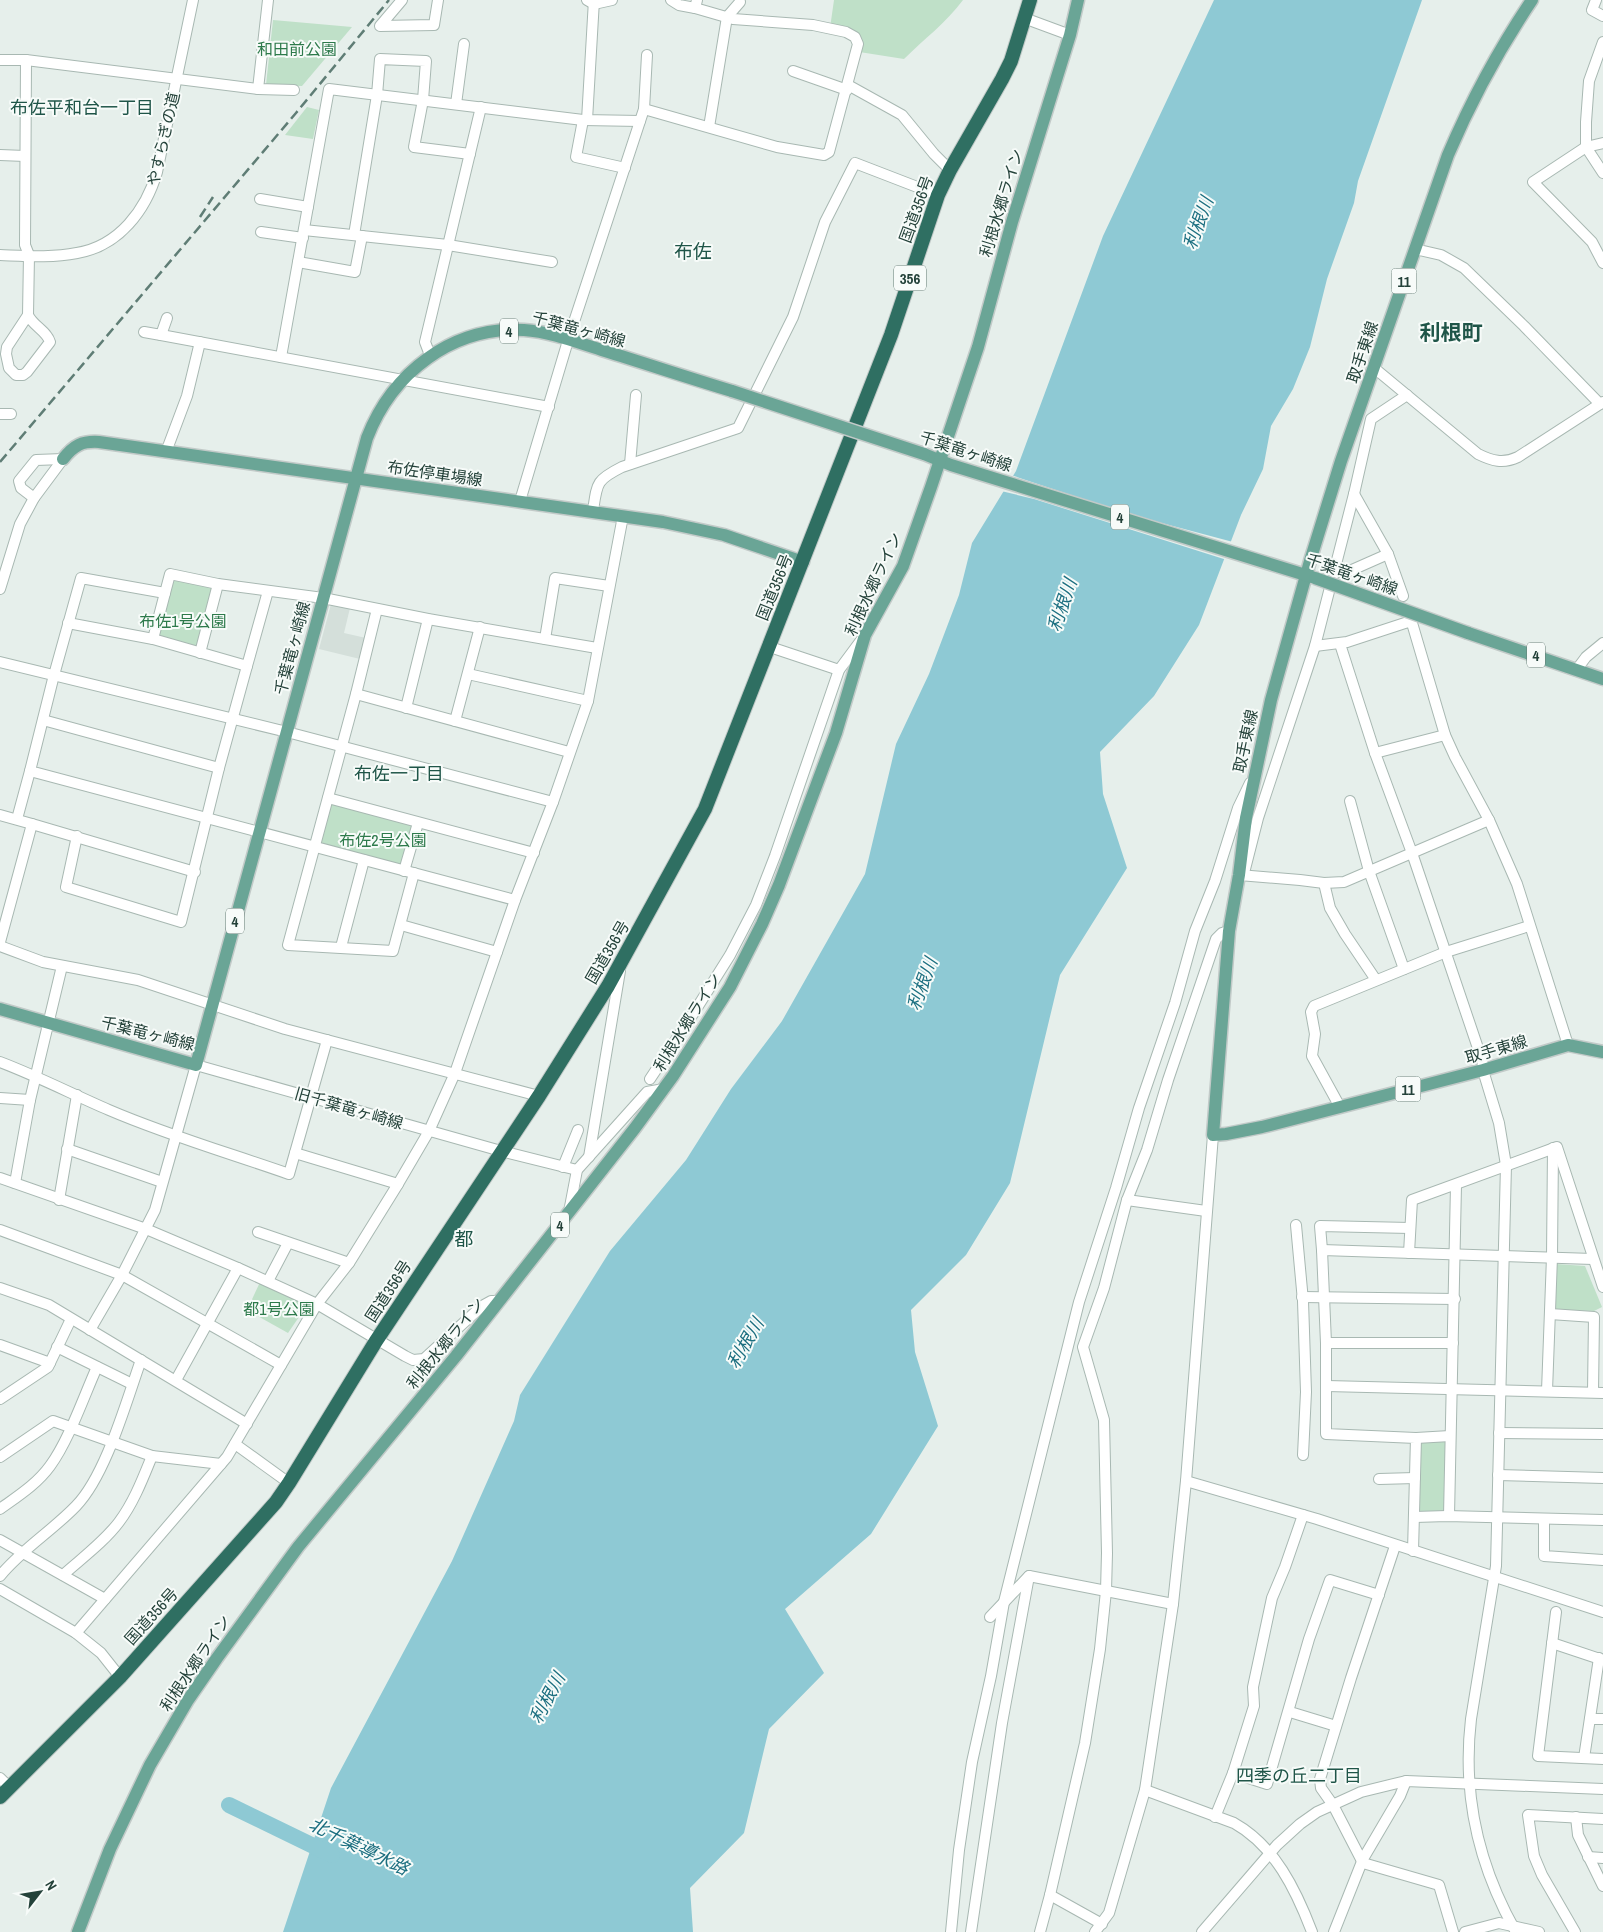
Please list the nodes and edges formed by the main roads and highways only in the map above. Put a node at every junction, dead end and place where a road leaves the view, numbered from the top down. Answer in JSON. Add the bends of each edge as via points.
{"nodes":[{"id":1,"x":1030,"y":0,"type":"edge"},
{"id":2,"x":1078,"y":0,"type":"edge"},
{"id":3,"x":1532,"y":0,"type":"edge"},
{"id":4,"x":63,"y":458,"type":"road end"},
{"id":5,"x":945,"y":463,"type":"junction"},
{"id":6,"x":355,"y":479,"type":"junction"},
{"id":7,"x":803,"y":562,"type":"junction"},
{"id":8,"x":1311,"y":576,"type":"junction"},
{"id":9,"x":1603,"y":679,"type":"edge"},
{"id":10,"x":0,"y":1009,"type":"edge"},
{"id":11,"x":1603,"y":1052,"type":"edge"},
{"id":12,"x":3,"y":1788,"type":"edge"},
{"id":13,"x":78,"y":1932,"type":"edge"}],
"edges":[{"from":1,"to":7,"type":"highway","name":"国道356号","number":"356","via":[[1011,61],[938,195],[891,335]]},
{"from":2,"to":5,"type":"main road","name":"利根水郷ライン"},
{"from":3,"to":8,"type":"main road","name":"取手東線","number":"11","via":[[1503,45],[1448,155],[1341,461]]},
{"from":4,"to":6,"type":"main road","name":"布佐停車場線","via":[[74,446],[84,442]]},
{"from":5,"to":6,"type":"main road","name":"千葉竜ヶ崎線","number":"4","bridge":true,"via":[[568,340],[536,332],[500,331],[458,341],[430,355],[401,380],[372,424]]},
{"from":5,"to":8,"type":"main road","name":"千葉竜ヶ崎線","number":"4"},
{"from":5,"to":13,"type":"main road","name":"利根水郷ライン","number":"4","via":[[903,566],[865,635],[823,769],[779,885],[730,987],[664,1089],[569,1213],[242,1621],[188,1700],[150,1765],[124,1818]]},
{"from":6,"to":7,"type":"main road","name":"布佐停車場線","via":[[691,527]]},
{"from":6,"to":10,"type":"main road","name":"千葉竜ヶ崎線","number":"4","via":[[196,1065]]},
{"from":7,"to":12,"type":"highway","name":"国道356号","number":"356","via":[[705,809],[620,966],[539,1096],[376,1341],[289,1484],[120,1677]]},
{"from":8,"to":9,"type":"main road","name":"千葉竜ヶ崎線","number":"4","bridge":true},
{"from":8,"to":11,"type":"main road","name":"取手東線","number":"11","via":[[1278,671],[1246,818],[1229,931],[1213,1134],[1226,1134],[1340,1107],[1568,1045]]}]}
